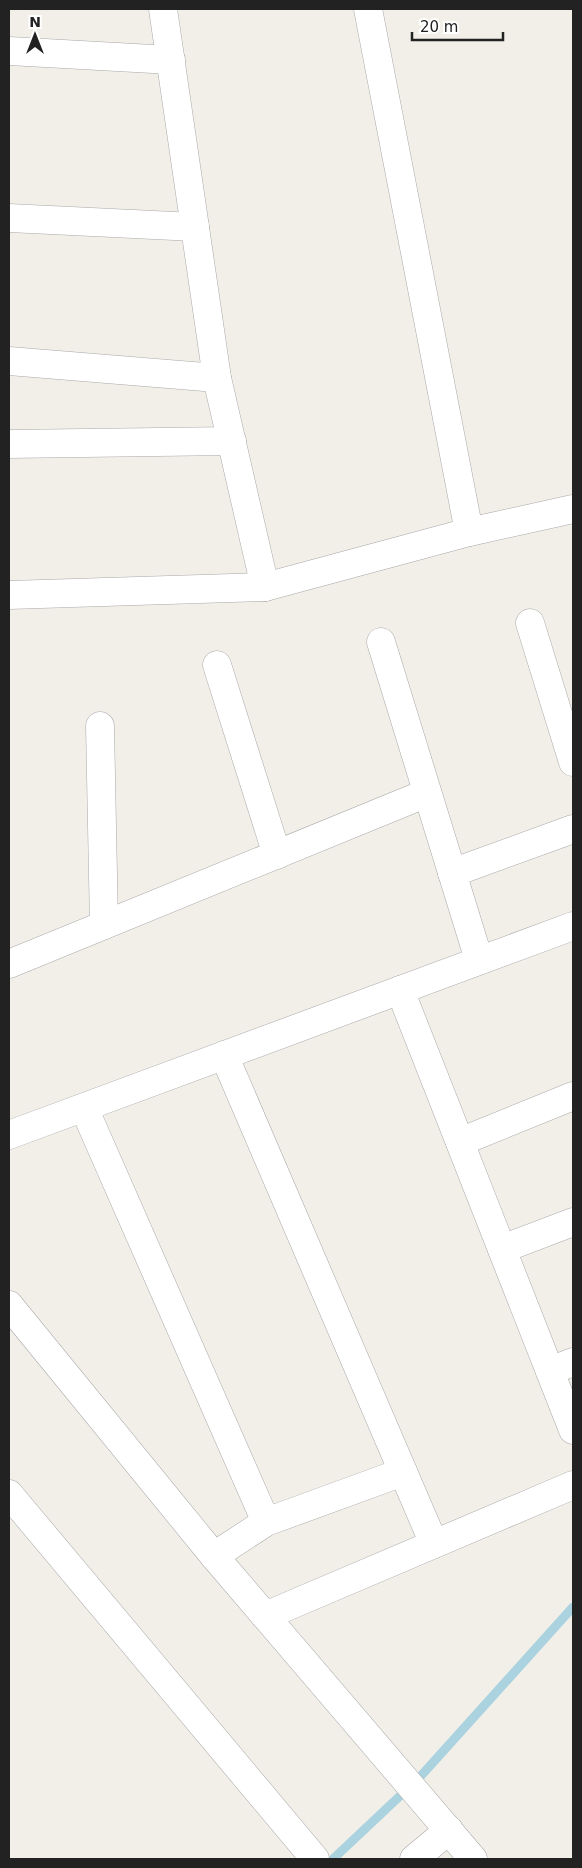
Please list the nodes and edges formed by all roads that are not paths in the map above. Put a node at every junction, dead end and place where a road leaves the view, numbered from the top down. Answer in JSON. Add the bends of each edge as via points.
{"nodes":[{"id":1,"x":163,"y":9,"type":"edge"},
{"id":2,"x":368,"y":9,"type":"edge"},
{"id":3,"x":9,"y":51,"type":"edge"},
{"id":4,"x":171,"y":60,"type":"junction"},
{"id":5,"x":9,"y":218,"type":"edge"},
{"id":6,"x":195,"y":227,"type":"junction"},
{"id":7,"x":9,"y":361,"type":"edge"},
{"id":8,"x":217,"y":378,"type":"junction"},
{"id":9,"x":232,"y":441,"type":"junction"},
{"id":10,"x":9,"y":444,"type":"edge"},
{"id":11,"x":573,"y":509,"type":"edge"},
{"id":12,"x":469,"y":532,"type":"junction"},
{"id":13,"x":265,"y":587,"type":"junction"},
{"id":14,"x":9,"y":595,"type":"edge"},
{"id":15,"x":530,"y":622,"type":"dead end"},
{"id":16,"x":381,"y":642,"type":"dead end"},
{"id":17,"x":217,"y":665,"type":"dead end"},
{"id":18,"x":100,"y":726,"type":"dead end"},
{"id":19,"x":573,"y":762,"type":"edge"},
{"id":20,"x":427,"y":793,"type":"junction"},
{"id":21,"x":573,"y":829,"type":"edge"},
{"id":22,"x":277,"y":855,"type":"junction"},
{"id":23,"x":452,"y":873,"type":"junction"},
{"id":24,"x":104,"y":925,"type":"junction"},
{"id":25,"x":573,"y":926,"type":"edge"},
{"id":26,"x":479,"y":960,"type":"junction"},
{"id":27,"x":9,"y":964,"type":"edge"},
{"id":28,"x":400,"y":990,"type":"junction"},
{"id":29,"x":224,"y":1054,"type":"junction"},
{"id":30,"x":573,"y":1096,"type":"edge"},
{"id":31,"x":84,"y":1108,"type":"junction"},
{"id":32,"x":9,"y":1135,"type":"edge"},
{"id":33,"x":460,"y":1142,"type":"junction"},
{"id":34,"x":573,"y":1222,"type":"edge"},
{"id":35,"x":502,"y":1249,"type":"junction"},
{"id":36,"x":9,"y":1305,"type":"edge"},
{"id":37,"x":562,"y":1366,"type":"edge"},
{"id":38,"x":573,"y":1430,"type":"edge"},
{"id":39,"x":403,"y":1472,"type":"junction"},
{"id":40,"x":573,"y":1485,"type":"edge"},
{"id":41,"x":9,"y":1494,"type":"edge"},
{"id":42,"x":266,"y":1522,"type":"junction"},
{"id":43,"x":434,"y":1544,"type":"junction"},
{"id":44,"x":214,"y":1556,"type":"junction"},
{"id":45,"x":265,"y":1616,"type":"junction"},
{"id":46,"x":449,"y":1830,"type":"junction"},
{"id":47,"x":315,"y":1859,"type":"edge"},
{"id":48,"x":414,"y":1859,"type":"edge"},
{"id":49,"x":473,"y":1859,"type":"edge"}],
"edges":[{"from":1,"to":4,"type":"street"},
{"from":2,"to":12,"type":"street"},
{"from":3,"to":4,"type":"street"},
{"from":4,"to":6,"type":"street"},
{"from":5,"to":6,"type":"street"},
{"from":6,"to":8,"type":"street"},
{"from":7,"to":8,"type":"street"},
{"from":8,"to":9,"type":"street"},
{"from":9,"to":10,"type":"street"},
{"from":9,"to":13,"type":"street"},
{"from":11,"to":12,"type":"street"},
{"from":12,"to":13,"type":"street"},
{"from":13,"to":14,"type":"street"},
{"from":15,"to":19,"type":"street"},
{"from":16,"to":20,"type":"street"},
{"from":17,"to":22,"type":"street"},
{"from":18,"to":24,"type":"street"},
{"from":20,"to":22,"type":"street"},
{"from":20,"to":23,"type":"street"},
{"from":21,"to":23,"type":"street"},
{"from":22,"to":24,"type":"street"},
{"from":23,"to":26,"type":"street"},
{"from":24,"to":27,"type":"street"},
{"from":25,"to":26,"type":"street"},
{"from":26,"to":28,"type":"street"},
{"from":28,"to":29,"type":"street"},
{"from":28,"to":33,"type":"street"},
{"from":29,"to":31,"type":"street"},
{"from":29,"to":39,"type":"street"},
{"from":30,"to":33,"type":"street"},
{"from":31,"to":32,"type":"street"},
{"from":31,"to":42,"type":"street"},
{"from":33,"to":35,"type":"street"},
{"from":34,"to":35,"type":"street"},
{"from":35,"to":37,"type":"street"},
{"from":36,"to":44,"type":"street"},
{"from":37,"to":38,"type":"street"},
{"from":39,"to":42,"type":"street"},
{"from":39,"to":43,"type":"street"},
{"from":40,"to":43,"type":"street"},
{"from":41,"to":47,"type":"street"},
{"from":42,"to":44,"type":"street"},
{"from":43,"to":45,"type":"street"},
{"from":44,"to":45,"type":"street"},
{"from":45,"to":46,"type":"street"},
{"from":46,"to":48,"type":"street"},
{"from":46,"to":49,"type":"street"}]}
